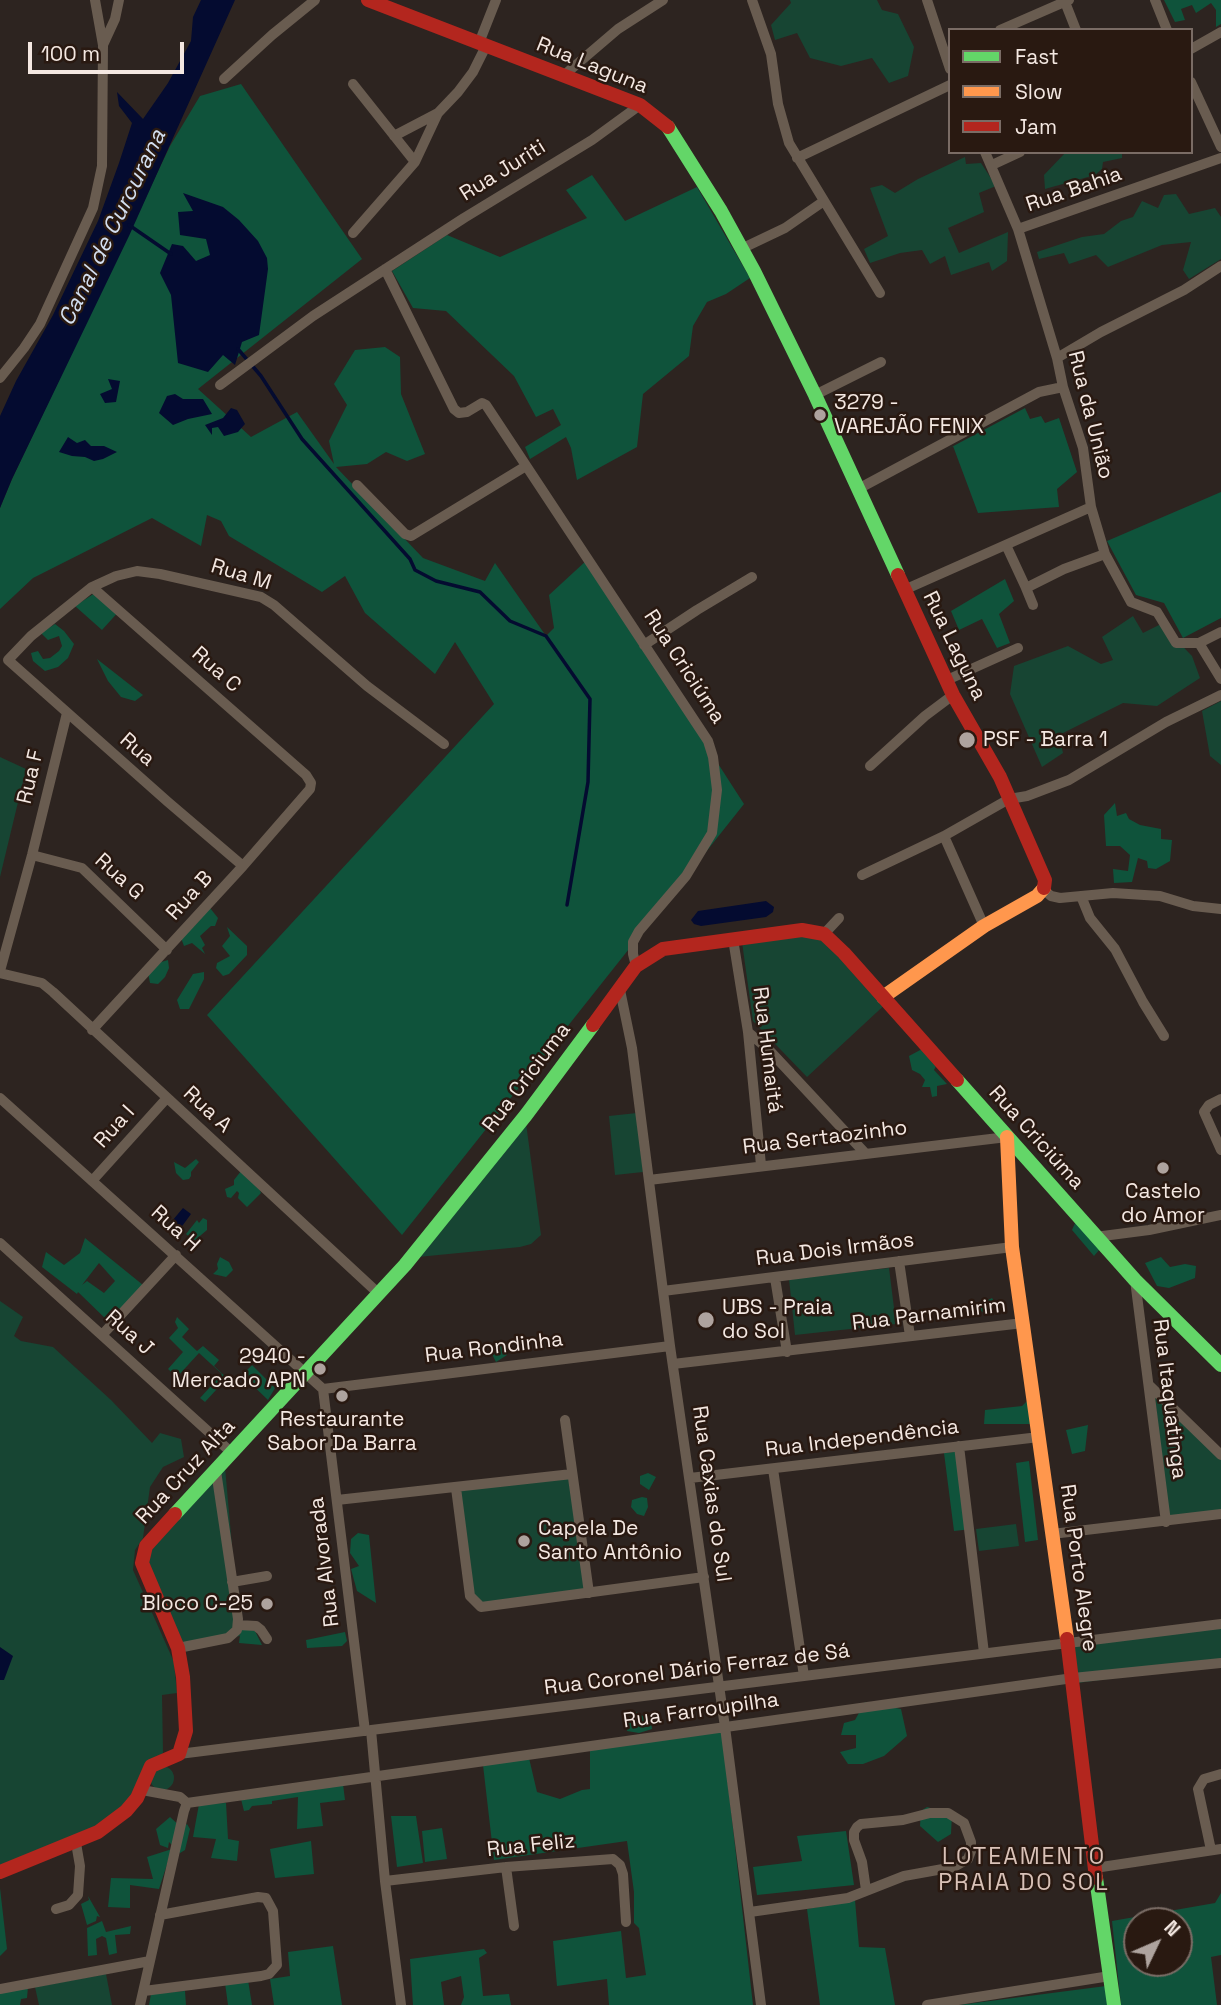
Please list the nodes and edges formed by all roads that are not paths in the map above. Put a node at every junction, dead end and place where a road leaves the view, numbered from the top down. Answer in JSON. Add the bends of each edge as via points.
{"nodes":[{"id":1,"x":95,"y":0,"type":"edge"},
{"id":2,"x":119,"y":0,"type":"edge"},
{"id":3,"x":316,"y":0,"type":"edge"},
{"id":4,"x":368,"y":0,"type":"edge"},
{"id":5,"x":496,"y":0,"type":"edge"},
{"id":6,"x":663,"y":0,"type":"edge"},
{"id":7,"x":752,"y":0,"type":"edge"},
{"id":8,"x":927,"y":0,"type":"edge"},
{"id":9,"x":1155,"y":0,"type":"edge"},
{"id":10,"x":1067,"y":1,"type":"edge"},
{"id":11,"x":1005,"y":28,"type":"edge"},
{"id":12,"x":1075,"y":28,"type":"edge"},
{"id":13,"x":1166,"y":28,"type":"edge"},
{"id":14,"x":1221,"y":33,"type":"edge"},
{"id":15,"x":103,"y":45,"type":"junction"},
{"id":16,"x":483,"y":45,"type":"junction"},
{"id":17,"x":1193,"y":48,"type":"edge"},
{"id":18,"x":947,"y":53,"type":"edge"},
{"id":19,"x":563,"y":76,"type":"junction"},
{"id":20,"x":224,"y":79,"type":"dead end"},
{"id":21,"x":353,"y":83,"type":"dead end"},
{"id":22,"x":948,"y":86,"type":"edge"},
{"id":23,"x":1193,"y":86,"type":"edge"},
{"id":24,"x":640,"y":105,"type":"junction"},
{"id":25,"x":438,"y":113,"type":"junction"},
{"id":26,"x":394,"y":136,"type":"junction"},
{"id":27,"x":1221,"y":147,"type":"edge"},
{"id":28,"x":986,"y":154,"type":"edge"},
{"id":29,"x":1016,"y":154,"type":"edge"},
{"id":30,"x":797,"y":158,"type":"junction"},
{"id":31,"x":1221,"y":158,"type":"edge"},
{"id":32,"x":415,"y":162,"type":"junction"},
{"id":33,"x":992,"y":165,"type":"junction"},
{"id":34,"x":824,"y":201,"type":"junction"},
{"id":35,"x":1018,"y":229,"type":"junction"},
{"id":36,"x":354,"y":233,"type":"dead end"},
{"id":37,"x":743,"y":248,"type":"junction"},
{"id":38,"x":1221,"y":266,"type":"edge"},
{"id":39,"x":385,"y":269,"type":"junction"},
{"id":40,"x":880,"y":293,"type":"dead end"},
{"id":41,"x":1057,"y":358,"type":"junction"},
{"id":42,"x":881,"y":362,"type":"dead end"},
{"id":43,"x":0,"y":378,"type":"edge"},
{"id":44,"x":220,"y":385,"type":"dead end"},
{"id":45,"x":1063,"y":387,"type":"junction"},
{"id":46,"x":815,"y":395,"type":"junction"},
{"id":47,"x":526,"y":467,"type":"junction"},
{"id":48,"x":357,"y":485,"type":"dead end"},
{"id":49,"x":858,"y":489,"type":"junction"},
{"id":50,"x":1091,"y":507,"type":"junction"},
{"id":51,"x":1006,"y":544,"type":"junction"},
{"id":52,"x":1105,"y":554,"type":"junction"},
{"id":53,"x":752,"y":577,"type":"dead end"},
{"id":54,"x":93,"y":587,"type":"junction"},
{"id":55,"x":1026,"y":588,"type":"junction"},
{"id":56,"x":904,"y":590,"type":"junction"},
{"id":57,"x":1034,"y":605,"type":"dead end"},
{"id":58,"x":1221,"y":632,"type":"edge"},
{"id":59,"x":1199,"y":643,"type":"junction"},
{"id":60,"x":644,"y":645,"type":"junction"},
{"id":61,"x":1018,"y":648,"type":"dead end"},
{"id":62,"x":8,"y":660,"type":"joint"},
{"id":63,"x":1221,"y":679,"type":"edge"},
{"id":64,"x":947,"y":680,"type":"junction"},
{"id":65,"x":953,"y":695,"type":"junction"},
{"id":66,"x":1221,"y":695,"type":"edge"},
{"id":67,"x":66,"y":713,"type":"junction"},
{"id":68,"x":444,"y":744,"type":"dead end"},
{"id":69,"x":870,"y":766,"type":"dead end"},
{"id":70,"x":312,"y":783,"type":"joint"},
{"id":71,"x":1009,"y":799,"type":"junction"},
{"id":72,"x":944,"y":836,"type":"junction"},
{"id":73,"x":33,"y":855,"type":"junction"},
{"id":74,"x":243,"y":866,"type":"junction"},
{"id":75,"x":862,"y":875,"type":"dead end"},
{"id":76,"x":1044,"y":890,"type":"junction"},
{"id":77,"x":1081,"y":896,"type":"junction"},
{"id":78,"x":1221,"y":909,"type":"edge"},
{"id":79,"x":839,"y":918,"type":"dead end"},
{"id":80,"x":984,"y":926,"type":"junction"},
{"id":81,"x":824,"y":934,"type":"junction"},
{"id":82,"x":733,"y":939,"type":"junction"},
{"id":83,"x":167,"y":950,"type":"junction"},
{"id":84,"x":636,"y":966,"type":"junction"},
{"id":85,"x":0,"y":972,"type":"edge"},
{"id":86,"x":620,"y":990,"type":"junction"},
{"id":87,"x":883,"y":997,"type":"junction"},
{"id":88,"x":92,"y":1030,"type":"junction"},
{"id":89,"x":748,"y":1032,"type":"junction"},
{"id":90,"x":1164,"y":1036,"type":"dead end"},
{"id":91,"x":0,"y":1098,"type":"edge"},
{"id":92,"x":166,"y":1099,"type":"junction"},
{"id":93,"x":1221,"y":1099,"type":"edge"},
{"id":94,"x":1006,"y":1136,"type":"junction"},
{"id":95,"x":1221,"y":1150,"type":"edge"},
{"id":96,"x":864,"y":1152,"type":"junction"},
{"id":97,"x":761,"y":1165,"type":"junction"},
{"id":98,"x":649,"y":1180,"type":"junction"},
{"id":99,"x":92,"y":1181,"type":"junction"},
{"id":100,"x":1221,"y":1216,"type":"edge"},
{"id":101,"x":1095,"y":1237,"type":"junction"},
{"id":102,"x":0,"y":1243,"type":"edge"},
{"id":103,"x":1012,"y":1247,"type":"junction"},
{"id":104,"x":176,"y":1255,"type":"junction"},
{"id":105,"x":899,"y":1261,"type":"junction"},
{"id":106,"x":775,"y":1278,"type":"junction"},
{"id":107,"x":1135,"y":1280,"type":"junction"},
{"id":108,"x":663,"y":1291,"type":"junction"},
{"id":109,"x":378,"y":1293,"type":"junction"},
{"id":110,"x":1023,"y":1323,"type":"junction"},
{"id":111,"x":103,"y":1334,"type":"junction"},
{"id":112,"x":910,"y":1336,"type":"junction"},
{"id":113,"x":670,"y":1346,"type":"junction"},
{"id":114,"x":787,"y":1352,"type":"junction"},
{"id":115,"x":320,"y":1360,"type":"joint"},
{"id":116,"x":673,"y":1364,"type":"junction"},
{"id":117,"x":1221,"y":1365,"type":"edge"},
{"id":118,"x":308,"y":1373,"type":"junction"},
{"id":119,"x":1149,"y":1385,"type":"junction"},
{"id":120,"x":323,"y":1389,"type":"junction"},
{"id":121,"x":565,"y":1420,"type":"dead end"},
{"id":122,"x":1039,"y":1437,"type":"junction"},
{"id":123,"x":959,"y":1446,"type":"junction"},
{"id":124,"x":232,"y":1452,"type":"junction"},
{"id":125,"x":1221,"y":1455,"type":"edge"},
{"id":126,"x":773,"y":1469,"type":"junction"},
{"id":127,"x":216,"y":1471,"type":"junction"},
{"id":128,"x":572,"y":1474,"type":"junction"},
{"id":129,"x":690,"y":1478,"type":"junction"},
{"id":130,"x":456,"y":1488,"type":"junction"},
{"id":131,"x":337,"y":1500,"type":"junction"},
{"id":132,"x":1221,"y":1514,"type":"edge"},
{"id":133,"x":1166,"y":1522,"type":"junction"},
{"id":134,"x":1052,"y":1534,"type":"junction"},
{"id":135,"x":267,"y":1576,"type":"dead end"},
{"id":136,"x":704,"y":1577,"type":"junction"},
{"id":137,"x":232,"y":1582,"type":"junction"},
{"id":138,"x":589,"y":1594,"type":"junction"},
{"id":139,"x":1221,"y":1624,"type":"edge"},
{"id":140,"x":238,"y":1625,"type":"junction"},
{"id":141,"x":267,"y":1639,"type":"dead end"},
{"id":142,"x":1068,"y":1643,"type":"junction"},
{"id":143,"x":178,"y":1648,"type":"junction"},
{"id":144,"x":984,"y":1653,"type":"junction"},
{"id":145,"x":1221,"y":1663,"type":"edge"},
{"id":146,"x":804,"y":1676,"type":"junction"},
{"id":147,"x":1073,"y":1678,"type":"junction"},
{"id":148,"x":719,"y":1687,"type":"junction"},
{"id":149,"x":725,"y":1727,"type":"junction"},
{"id":150,"x":368,"y":1731,"type":"junction"},
{"id":151,"x":178,"y":1754,"type":"junction"},
{"id":152,"x":1221,"y":1774,"type":"edge"},
{"id":153,"x":377,"y":1777,"type":"junction"},
{"id":154,"x":142,"y":1790,"type":"junction"},
{"id":155,"x":187,"y":1803,"type":"junction"},
{"id":156,"x":76,"y":1843,"type":"junction"},
{"id":157,"x":1216,"y":1850,"type":"edge"},
{"id":158,"x":506,"y":1867,"type":"junction"},
{"id":159,"x":1095,"y":1868,"type":"junction"},
{"id":160,"x":0,"y":1872,"type":"edge"},
{"id":161,"x":385,"y":1881,"type":"junction"},
{"id":162,"x":866,"y":1890,"type":"junction"},
{"id":163,"x":56,"y":1909,"type":"dead end"},
{"id":164,"x":750,"y":1912,"type":"junction"},
{"id":165,"x":160,"y":1915,"type":"junction"},
{"id":166,"x":626,"y":1922,"type":"dead end"},
{"id":167,"x":514,"y":1926,"type":"dead end"},
{"id":168,"x":150,"y":1961,"type":"junction"},
{"id":169,"x":1110,"y":1976,"type":"junction"},
{"id":170,"x":0,"y":1989,"type":"edge"},
{"id":171,"x":144,"y":1991,"type":"junction"},
{"id":172,"x":140,"y":2005,"type":"edge"},
{"id":173,"x":401,"y":2005,"type":"edge"},
{"id":174,"x":761,"y":2005,"type":"edge"},
{"id":175,"x":927,"y":2005,"type":"edge"},
{"id":176,"x":1114,"y":2005,"type":"edge"}],
"edges":[{"from":1,"to":15,"type":"street"},
{"from":2,"to":15,"type":"street"},
{"from":3,"to":20,"type":"street"},
{"from":4,"to":16,"type":"street","name":"Rua Laguna"},
{"from":5,"to":16,"type":"street"},
{"from":6,"to":19,"type":"street","via":[[618,29]]},
{"from":7,"to":30,"type":"street","via":[[771,54],[784,131]]},
{"from":8,"to":18,"type":"street"},
{"from":9,"to":13,"type":"street"},
{"from":10,"to":11,"type":"street"},
{"from":10,"to":12,"type":"street"},
{"from":14,"to":17,"type":"street"},
{"from":15,"to":43,"type":"street","via":[[102,166],[93,208],[40,324]]},
{"from":16,"to":19,"type":"street","name":"Rua Laguna"},
{"from":16,"to":25,"type":"street","via":[[473,72]]},
{"from":19,"to":24,"type":"street","name":"Rua Laguna"},
{"from":21,"to":26,"type":"street"},
{"from":22,"to":30,"type":"street"},
{"from":23,"to":27,"type":"street"},
{"from":24,"to":37,"type":"street","name":"Rua Laguna","via":[[669,128]]},
{"from":24,"to":39,"type":"street","name":"Rua Juriti"},
{"from":25,"to":26,"type":"street"},
{"from":25,"to":32,"type":"street"},
{"from":26,"to":32,"type":"street"},
{"from":28,"to":33,"type":"street","name":"Rua da União"},
{"from":29,"to":33,"type":"street"},
{"from":30,"to":34,"type":"street"},
{"from":31,"to":35,"type":"street","name":"Rua Bahia"},
{"from":32,"to":36,"type":"street"},
{"from":33,"to":35,"type":"street","name":"Rua da União"},
{"from":34,"to":37,"type":"street","via":[[785,228]]},
{"from":34,"to":40,"type":"street"},
{"from":35,"to":41,"type":"street","name":"Rua da União"},
{"from":37,"to":46,"type":"street","name":"Rua Laguna"},
{"from":38,"to":41,"type":"street"},
{"from":39,"to":44,"type":"street","name":"Rua Juriti"},
{"from":39,"to":47,"type":"street","name":"Rua Criciúma","via":[[454,409],[459,413],[486,405]]},
{"from":41,"to":45,"type":"street","name":"Rua da União"},
{"from":42,"to":46,"type":"street"},
{"from":45,"to":49,"type":"street","via":[[1039,392]]},
{"from":45,"to":50,"type":"street","name":"Rua da União","via":[[1085,456]]},
{"from":46,"to":49,"type":"street","name":"Rua Laguna"},
{"from":47,"to":48,"type":"street","via":[[411,536]]},
{"from":47,"to":60,"type":"street","name":"Rua Criciúma"},
{"from":49,"to":56,"type":"street","name":"Rua Laguna"},
{"from":50,"to":51,"type":"street"},
{"from":50,"to":52,"type":"street","name":"Rua da União"},
{"from":51,"to":55,"type":"street"},
{"from":51,"to":56,"type":"street"},
{"from":52,"to":55,"type":"street"},
{"from":52,"to":59,"type":"street","name":"Rua da União","via":[[1131,602],[1157,612],[1176,643]]},
{"from":53,"to":60,"type":"street"},
{"from":54,"to":62,"type":"street","name":"Rua M"},
{"from":54,"to":68,"type":"street","name":"Rua M","via":[[137,571],[261,597]]},
{"from":54,"to":70,"type":"street","name":"Rua C"},
{"from":55,"to":57,"type":"street"},
{"from":56,"to":64,"type":"street","name":"Rua Laguna"},
{"from":58,"to":59,"type":"street"},
{"from":59,"to":63,"type":"street"},
{"from":60,"to":84,"type":"street","name":"Rua Criciúma","via":[[708,741],[717,790],[709,842],[639,931],[634,942]]},
{"from":61,"to":64,"type":"street"},
{"from":62,"to":67,"type":"street","name":"Rua"},
{"from":64,"to":65,"type":"street","name":"Rua Laguna"},
{"from":65,"to":69,"type":"street"},
{"from":65,"to":71,"type":"street","name":"Rua Laguna"},
{"from":66,"to":71,"type":"street","via":[[1069,780]]},
{"from":67,"to":73,"type":"street","name":"Rua F"},
{"from":67,"to":74,"type":"street","name":"Rua"},
{"from":70,"to":74,"type":"street","name":"Rua B"},
{"from":71,"to":72,"type":"street"},
{"from":71,"to":76,"type":"street","name":"Rua Laguna","via":[[1041,869]]},
{"from":72,"to":75,"type":"street"},
{"from":72,"to":80,"type":"street"},
{"from":73,"to":83,"type":"street","name":"Rua G","via":[[82,868]]},
{"from":73,"to":85,"type":"street","name":"Rua F"},
{"from":74,"to":83,"type":"street","name":"Rua B"},
{"from":76,"to":77,"type":"street","via":[[1051,896]]},
{"from":76,"to":80,"type":"street"},
{"from":77,"to":78,"type":"street","via":[[1160,896]]},
{"from":77,"to":90,"type":"street"},
{"from":79,"to":81,"type":"street"},
{"from":80,"to":87,"type":"street"},
{"from":81,"to":82,"type":"street","name":"Rua Criciuma","via":[[802,930]]},
{"from":81,"to":87,"type":"street","name":"Rua Criciúma"},
{"from":82,"to":84,"type":"street","name":"Rua Criciuma","via":[[663,950]]},
{"from":82,"to":89,"type":"street","name":"Rua Humaitá"},
{"from":83,"to":88,"type":"street","name":"Rua B"},
{"from":84,"to":86,"type":"street","name":"Rua Criciuma"},
{"from":85,"to":88,"type":"street","name":"Rua A","via":[[42,983]]},
{"from":86,"to":98,"type":"street","name":"Rua Caxias do Sul"},
{"from":86,"to":109,"type":"street","name":"Rua Criciuma","via":[[519,1124]]},
{"from":87,"to":94,"type":"street","name":"Rua Criciúma"},
{"from":88,"to":92,"type":"street","name":"Rua A"},
{"from":89,"to":96,"type":"street"},
{"from":89,"to":97,"type":"street","name":"Rua Humaitá"},
{"from":91,"to":99,"type":"street","name":"Rua H"},
{"from":92,"to":99,"type":"street","name":"Rua I"},
{"from":92,"to":109,"type":"street","name":"Rua A"},
{"from":93,"to":95,"type":"street","via":[[1204,1114]]},
{"from":94,"to":96,"type":"street","name":"Rua Sertaozinho"},
{"from":94,"to":101,"type":"street","name":"Rua Criciúma"},
{"from":94,"to":103,"type":"street","name":"Rua Porto Alegre"},
{"from":96,"to":97,"type":"street","name":"Rua Sertaozinho"},
{"from":97,"to":98,"type":"street","name":"Rua Sertaozinho"},
{"from":98,"to":108,"type":"street","name":"Rua Caxias do Sul"},
{"from":99,"to":104,"type":"street","name":"Rua H"},
{"from":100,"to":101,"type":"street"},
{"from":101,"to":107,"type":"street","name":"Rua Criciúma"},
{"from":102,"to":111,"type":"street","name":"Rua J"},
{"from":103,"to":105,"type":"street","name":"Rua Dois Irmãos"},
{"from":103,"to":110,"type":"street","name":"Rua Porto Alegre"},
{"from":104,"to":111,"type":"street"},
{"from":104,"to":118,"type":"street","name":"Rua H"},
{"from":105,"to":106,"type":"street","name":"Rua Dois Irmãos"},
{"from":105,"to":112,"type":"street"},
{"from":106,"to":108,"type":"street","name":"Rua Dois Irmãos"},
{"from":106,"to":114,"type":"street"},
{"from":107,"to":117,"type":"street","name":"Rua Criciúma"},
{"from":107,"to":119,"type":"street","name":"Rua Itaquatinga"},
{"from":108,"to":113,"type":"street","name":"Rua Caxias do Sul"},
{"from":109,"to":115,"type":"street","name":"Rua Criciuma"},
{"from":110,"to":112,"type":"street","name":"Rua Parnamirim"},
{"from":110,"to":122,"type":"street","name":"Rua Porto Alegre"},
{"from":111,"to":124,"type":"street","name":"Rua J"},
{"from":112,"to":114,"type":"street","name":"Rua Parnamirim"},
{"from":113,"to":116,"type":"street","name":"Rua Caxias do Sul"},
{"from":113,"to":120,"type":"street","name":"Rua Rondinha"},
{"from":114,"to":116,"type":"street","name":"Rua Parnamirim"},
{"from":115,"to":118,"type":"street","name":"Rua Cruz Alta"},
{"from":116,"to":129,"type":"street","name":"Rua Caxias do Sul"},
{"from":118,"to":120,"type":"street","name":"Rua H"},
{"from":118,"to":124,"type":"street","name":"Rua Cruz Alta"},
{"from":119,"to":125,"type":"street"},
{"from":119,"to":133,"type":"street","name":"Rua Itaquatinga"},
{"from":120,"to":131,"type":"street","name":"Rua Alvorada"},
{"from":121,"to":128,"type":"street"},
{"from":122,"to":123,"type":"street","name":"Rua Independência"},
{"from":122,"to":134,"type":"street","name":"Rua Porto Alegre"},
{"from":123,"to":126,"type":"street","name":"Rua Independência"},
{"from":123,"to":144,"type":"street"},
{"from":124,"to":127,"type":"street","name":"Rua Cruz Alta"},
{"from":126,"to":129,"type":"street","name":"Rua Independência"},
{"from":126,"to":146,"type":"street"},
{"from":127,"to":137,"type":"street"},
{"from":127,"to":143,"type":"street","name":"Rua Cruz Alta","via":[[146,1546],[142,1557]]},
{"from":128,"to":130,"type":"street"},
{"from":128,"to":138,"type":"street"},
{"from":129,"to":136,"type":"street","name":"Rua Caxias do Sul"},
{"from":130,"to":131,"type":"street"},
{"from":130,"to":138,"type":"street","via":[[470,1596],[476,1604]]},
{"from":131,"to":150,"type":"street","name":"Rua Alvorada"},
{"from":132,"to":133,"type":"street"},
{"from":133,"to":134,"type":"street"},
{"from":134,"to":142,"type":"street","name":"Rua Porto Alegre"},
{"from":135,"to":137,"type":"street"},
{"from":136,"to":138,"type":"street"},
{"from":136,"to":148,"type":"street","name":"Rua Caxias do Sul"},
{"from":137,"to":140,"type":"street"},
{"from":139,"to":142,"type":"street","name":"Rua Coronel Dário Ferraz de Sá"},
{"from":140,"to":141,"type":"street","via":[[256,1626]]},
{"from":140,"to":143,"type":"street","via":[[228,1638]]},
{"from":142,"to":144,"type":"street","name":"Rua Coronel Dário Ferraz de Sá"},
{"from":142,"to":147,"type":"street","name":"Rua Porto Alegre"},
{"from":143,"to":151,"type":"street","name":"Rua Cruz Alta","via":[[186,1718],[186,1737]]},
{"from":144,"to":146,"type":"street","name":"Rua Coronel Dário Ferraz de Sá"},
{"from":145,"to":147,"type":"street","name":"Rua Farroupilha"},
{"from":146,"to":148,"type":"street","name":"Rua Coronel Dário Ferraz de Sá"},
{"from":147,"to":149,"type":"street","name":"Rua Farroupilha"},
{"from":147,"to":159,"type":"street","name":"Rua Porto Alegre"},
{"from":148,"to":149,"type":"street","name":"Rua Caxias do Sul"},
{"from":148,"to":150,"type":"street","name":"Rua Coronel Dário Ferraz de Sá"},
{"from":149,"to":153,"type":"street","name":"Rua Farroupilha"},
{"from":149,"to":164,"type":"street","name":"Rua Caxias do Sul"},
{"from":150,"to":151,"type":"street","name":"Rua Coronel Dário Ferraz de Sá"},
{"from":150,"to":153,"type":"street","name":"Rua Alvorada"},
{"from":151,"to":154,"type":"street","via":[[151,1766]]},
{"from":152,"to":157,"type":"street","via":[[1204,1779],[1198,1789]]},
{"from":153,"to":155,"type":"street","name":"Rua Farroupilha"},
{"from":153,"to":161,"type":"street","name":"Rua Alvorada"},
{"from":154,"to":155,"type":"street","via":[[180,1797]]},
{"from":154,"to":156,"type":"street","via":[[113,1822]]},
{"from":155,"to":165,"type":"street"},
{"from":156,"to":160,"type":"street"},
{"from":156,"to":163,"type":"street","via":[[78,1895],[69,1905]]},
{"from":157,"to":159,"type":"street"},
{"from":158,"to":161,"type":"street","name":"Rua Feliz"},
{"from":158,"to":166,"type":"street","name":"Rua Feliz","via":[[612,1859],[623,1874]]},
{"from":158,"to":167,"type":"street"},
{"from":159,"to":169,"type":"street","name":"Rua Porto Alegre"},
{"from":161,"to":173,"type":"street","name":"Rua Alvorada"},
{"from":162,"to":162,"type":"street","via":[[962,1863],[971,1851],[964,1823],[948,1813],[930,1813],[857,1827],[854,1840]]},
{"from":162,"to":164,"type":"street","via":[[838,1901]]},
{"from":164,"to":174,"type":"street","name":"Rua Caxias do Sul"},
{"from":165,"to":168,"type":"street"},
{"from":165,"to":171,"type":"street","via":[[265,1898],[273,1911],[277,1965],[261,1976]]},
{"from":168,"to":170,"type":"street"},
{"from":168,"to":171,"type":"street"},
{"from":169,"to":175,"type":"street"},
{"from":169,"to":176,"type":"street","name":"Rua Porto Alegre"},
{"from":171,"to":172,"type":"street"}]}
